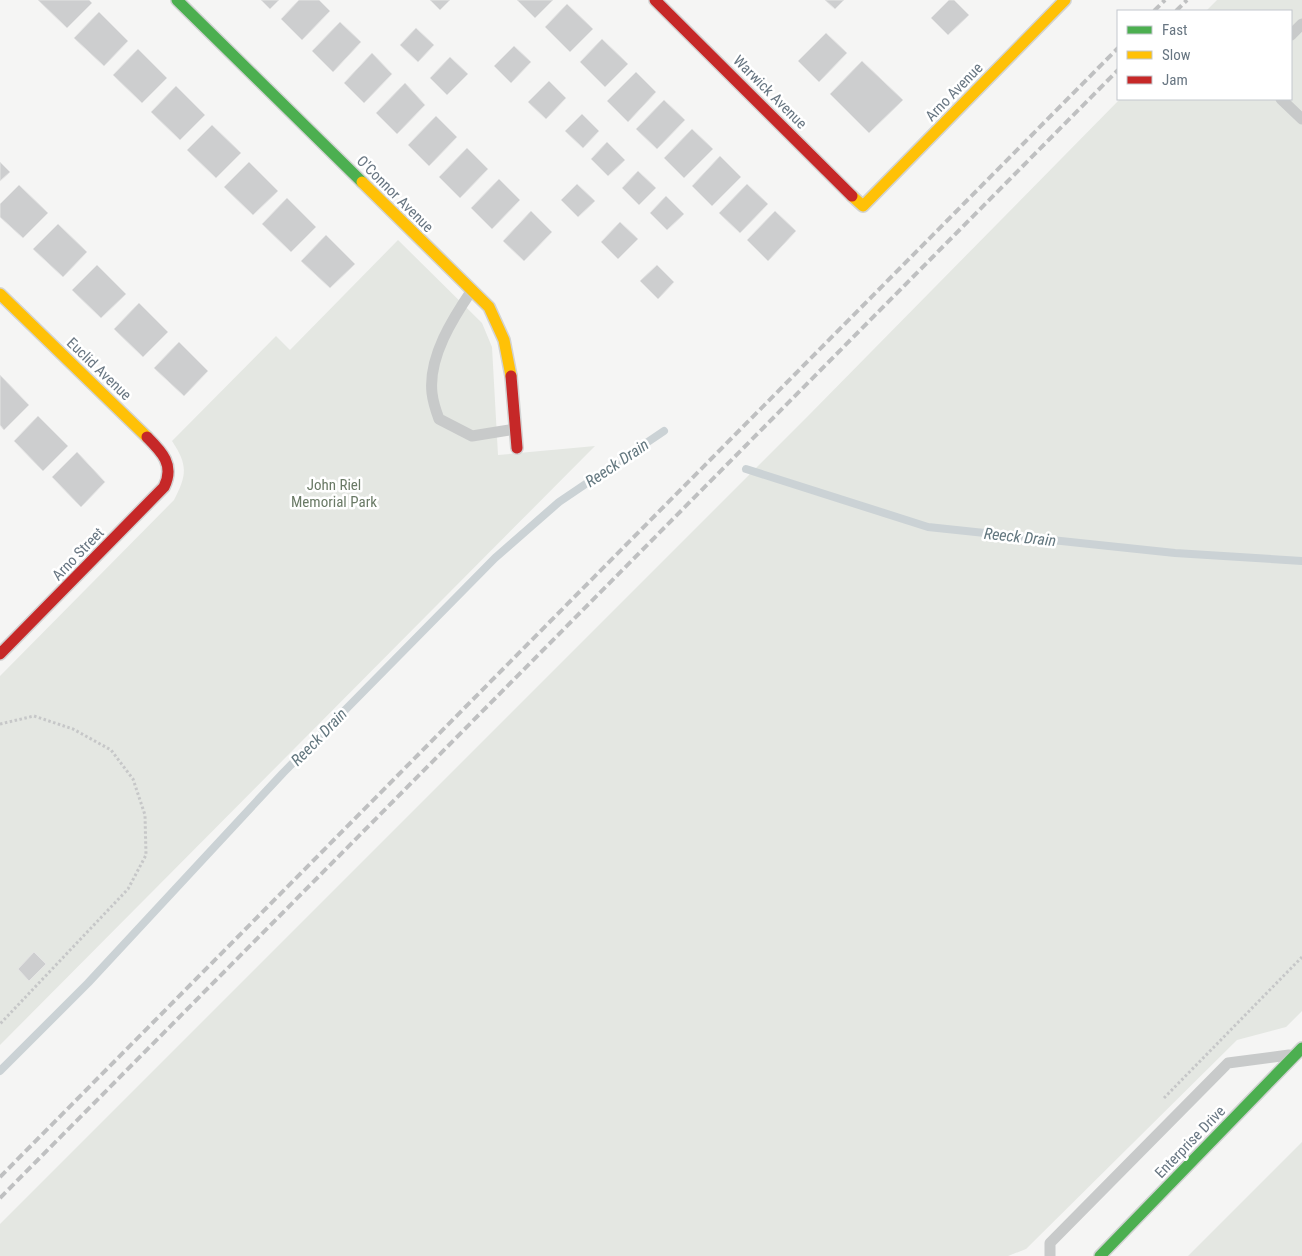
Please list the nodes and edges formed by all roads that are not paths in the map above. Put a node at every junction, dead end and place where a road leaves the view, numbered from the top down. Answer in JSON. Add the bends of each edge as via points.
{"nodes":[{"id":1,"x":177,"y":0,"type":"edge"},
{"id":2,"x":655,"y":0,"type":"edge"},
{"id":3,"x":1066,"y":0,"type":"edge"},
{"id":4,"x":1302,"y":24,"type":"edge"},
{"id":5,"x":1292,"y":34,"type":"edge"},
{"id":6,"x":1281,"y":100,"type":"edge"},
{"id":7,"x":1302,"y":119,"type":"edge"},
{"id":8,"x":863,"y":206,"type":"joint"},
{"id":9,"x":472,"y":290,"type":"junction"},
{"id":10,"x":0,"y":294,"type":"edge"},
{"id":11,"x":515,"y":429,"type":"junction"},
{"id":12,"x":517,"y":448,"type":"dead end"},
{"id":13,"x":170,"y":470,"type":"joint"},
{"id":14,"x":0,"y":654,"type":"edge"},
{"id":15,"x":1299,"y":1051,"type":"edge"},
{"id":16,"x":1050,"y":1256,"type":"edge"},
{"id":17,"x":1100,"y":1256,"type":"edge"}],
"edges":[{"from":1,"to":9,"type":"street","name":"O'Connor Avenue"},
{"from":2,"to":8,"type":"street","name":"Warwick Avenue"},
{"from":3,"to":8,"type":"street","name":"Arno Avenue"},
{"from":4,"to":5,"type":"lane"},
{"from":6,"to":7,"type":"lane"},
{"from":9,"to":11,"type":"street","name":"O'Connor Avenue","via":[[500,323],[507,345]]},
{"from":9,"to":11,"type":"lane","via":[[453,318],[436,354],[432,392],[439,419],[472,436]]},
{"from":10,"to":13,"type":"street","name":"Euclid Avenue","via":[[164,453]]},
{"from":11,"to":12,"type":"street","name":"O'Connor Avenue"},
{"from":13,"to":14,"type":"street","name":"Arno Street","via":[[164,487]]},
{"from":15,"to":16,"type":"lane","via":[[1228,1063],[1050,1243]]},
{"from":15,"to":17,"type":"street","name":"Enterprise Drive"}]}
